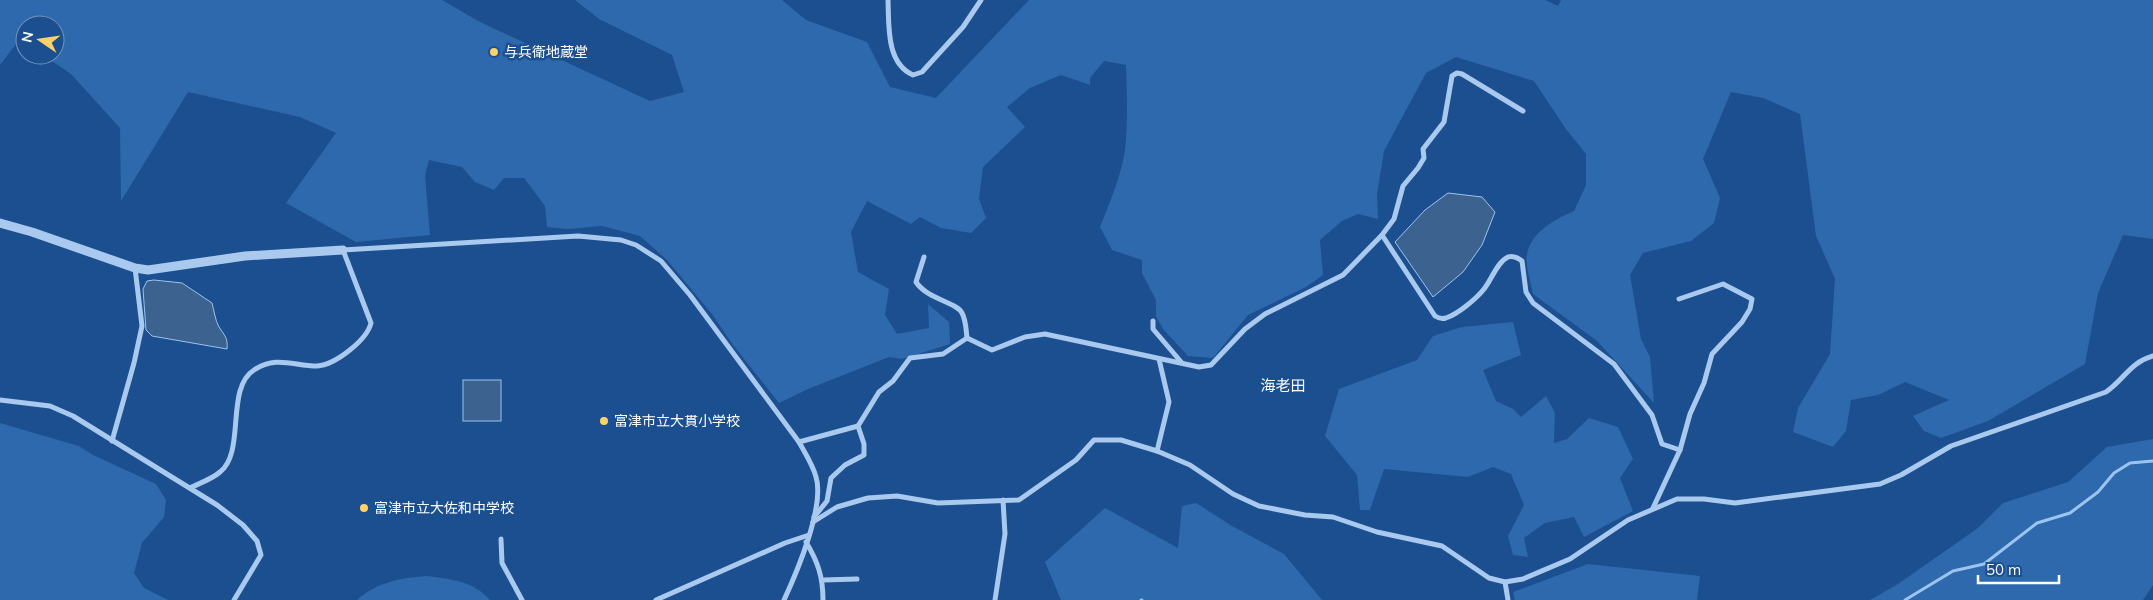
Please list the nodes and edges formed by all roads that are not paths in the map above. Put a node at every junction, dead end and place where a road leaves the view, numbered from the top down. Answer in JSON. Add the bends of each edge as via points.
{"nodes":[{"id":1,"x":888,"y":0,"type":"edge"},
{"id":2,"x":981,"y":0,"type":"edge"},
{"id":3,"x":1522,"y":111,"type":"dead end"},
{"id":4,"x":0,"y":223,"type":"edge"},
{"id":5,"x":1382,"y":235,"type":"junction"},
{"id":6,"x":343,"y":250,"type":"junction"},
{"id":7,"x":924,"y":257,"type":"dead end"},
{"id":8,"x":135,"y":268,"type":"junction"},
{"id":9,"x":1679,"y":299,"type":"dead end"},
{"id":10,"x":1153,"y":321,"type":"dead end"},
{"id":11,"x":967,"y":338,"type":"junction"},
{"id":12,"x":2153,"y":356,"type":"edge"},
{"id":13,"x":1158,"y":359,"type":"junction"},
{"id":14,"x":1182,"y":364,"type":"junction"},
{"id":15,"x":0,"y":400,"type":"edge"},
{"id":16,"x":858,"y":426,"type":"junction"},
{"id":17,"x":112,"y":441,"type":"junction"},
{"id":18,"x":799,"y":442,"type":"junction"},
{"id":19,"x":1680,"y":450,"type":"junction"},
{"id":20,"x":1157,"y":451,"type":"junction"},
{"id":21,"x":190,"y":488,"type":"junction"},
{"id":22,"x":1003,"y":500,"type":"junction"},
{"id":23,"x":1653,"y":508,"type":"junction"},
{"id":24,"x":814,"y":520,"type":"junction"},
{"id":25,"x":809,"y":535,"type":"junction"},
{"id":26,"x":500,"y":539,"type":"dead end"},
{"id":27,"x":806,"y":542,"type":"junction"},
{"id":28,"x":857,"y":579,"type":"dead end"},
{"id":29,"x":823,"y":580,"type":"junction"},
{"id":30,"x":1505,"y":582,"type":"junction"},
{"id":31,"x":234,"y":600,"type":"edge"},
{"id":32,"x":522,"y":600,"type":"edge"},
{"id":33,"x":656,"y":600,"type":"edge"},
{"id":34,"x":784,"y":600,"type":"edge"},
{"id":35,"x":823,"y":600,"type":"edge"},
{"id":36,"x":996,"y":600,"type":"edge"},
{"id":37,"x":1508,"y":600,"type":"edge"}],
"edges":[{"from":1,"to":2,"type":"street","via":[[894,56],[904,71],[913,75],[922,72],[963,27]]},
{"from":3,"to":5,"type":"street","via":[[1462,74],[1452,76],[1444,122],[1423,149],[1424,158],[1403,186],[1394,219]]},
{"from":4,"to":8,"type":"street"},
{"from":5,"to":14,"type":"street","via":[[1342,276],[1265,314],[1245,329],[1210,365]]},
{"from":5,"to":19,"type":"street","via":[[1434,316],[1441,319],[1458,311],[1484,290],[1504,260],[1518,257],[1522,261],[1526,292],[1533,303],[1614,364],[1652,415],[1662,444]]},
{"from":6,"to":8,"type":"street","via":[[245,256],[148,270]]},
{"from":6,"to":18,"type":"street","via":[[578,236],[621,240],[636,245],[661,261],[690,295]]},
{"from":6,"to":21,"type":"street","via":[[371,323],[368,333],[353,347],[318,366],[283,361],[253,370],[244,381],[230,460],[221,472]]},
{"from":7,"to":11,"type":"street","via":[[916,282],[922,291],[957,307],[962,313]]},
{"from":8,"to":17,"type":"street","via":[[142,326]]},
{"from":9,"to":19,"type":"street","via":[[1723,284],[1752,299],[1742,322],[1712,354]]},
{"from":10,"to":14,"type":"street","via":[[1153,329]]},
{"from":11,"to":13,"type":"street","via":[[992,350],[1025,337],[1045,334]]},
{"from":11,"to":16,"type":"street","via":[[943,354],[910,358],[880,392]]},
{"from":12,"to":23,"type":"street","via":[[2131,367],[2106,392],[1951,446],[1880,484],[1735,503],[1677,499]]},
{"from":13,"to":14,"type":"street"},
{"from":13,"to":20,"type":"street","via":[[1169,402]]},
{"from":15,"to":17,"type":"street","via":[[50,406],[73,416]]},
{"from":16,"to":18,"type":"street"},
{"from":16,"to":24,"type":"street","via":[[864,455],[845,465],[831,478],[827,501]]},
{"from":17,"to":21,"type":"street"},
{"from":18,"to":24,"type":"street","via":[[817,478]]},
{"from":19,"to":23,"type":"street"},
{"from":20,"to":22,"type":"street","via":[[1120,440],[1094,440],[1076,460],[1019,500]]},
{"from":20,"to":30,"type":"street","via":[[1259,506],[1333,517],[1377,532],[1442,546],[1489,578]]},
{"from":21,"to":31,"type":"street","via":[[224,510],[258,541],[261,555]]},
{"from":22,"to":24,"type":"street","via":[[938,502],[897,496],[868,498],[837,507]]},
{"from":22,"to":36,"type":"street","via":[[1005,534]]},
{"from":23,"to":30,"type":"street","via":[[1628,520],[1570,558],[1523,579]]},
{"from":24,"to":25,"type":"street"},
{"from":25,"to":27,"type":"street"},
{"from":25,"to":33,"type":"street"},
{"from":26,"to":32,"type":"street","via":[[502,563]]},
{"from":27,"to":29,"type":"street","via":[[817,560]]},
{"from":27,"to":34,"type":"street"},
{"from":28,"to":29,"type":"street"},
{"from":29,"to":35,"type":"street"},
{"from":30,"to":37,"type":"street"}]}
